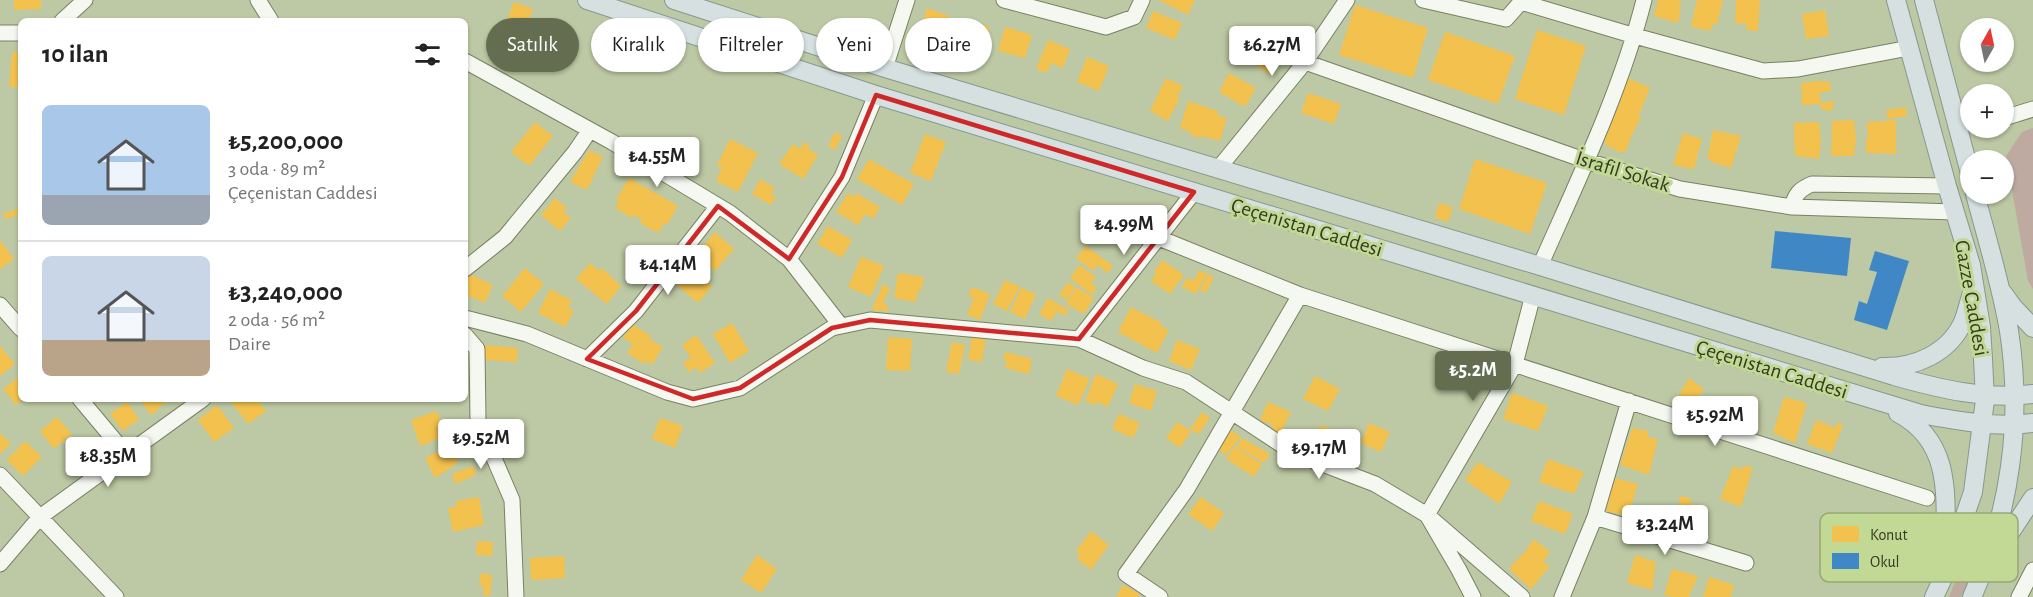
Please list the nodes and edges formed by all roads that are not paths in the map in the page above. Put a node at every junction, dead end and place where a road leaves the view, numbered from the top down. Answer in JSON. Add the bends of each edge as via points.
{"nodes":[{"id":1,"x":85,"y":0,"type":"edge"},
{"id":2,"x":258,"y":0,"type":"edge"},
{"id":3,"x":587,"y":0,"type":"edge"},
{"id":4,"x":674,"y":0,"type":"edge"},
{"id":5,"x":907,"y":0,"type":"edge"},
{"id":6,"x":1004,"y":0,"type":"edge"},
{"id":7,"x":1142,"y":0,"type":"edge"},
{"id":8,"x":1347,"y":0,"type":"edge"},
{"id":9,"x":1423,"y":0,"type":"edge"},
{"id":10,"x":1644,"y":0,"type":"edge"},
{"id":11,"x":1896,"y":0,"type":"edge"},
{"id":12,"x":1924,"y":0,"type":"edge"},
{"id":13,"x":718,"y":7,"type":"edge"},
{"id":14,"x":65,"y":18,"type":"edge"},
{"id":15,"x":269,"y":18,"type":"edge"},
{"id":16,"x":0,"y":33,"type":"edge"},
{"id":17,"x":18,"y":33,"type":"edge"},
{"id":18,"x":1635,"y":36,"type":"junction"},
{"id":19,"x":816,"y":43,"type":"edge"},
{"id":20,"x":893,"y":43,"type":"edge"},
{"id":21,"x":1909,"y":48,"type":"junction"},
{"id":22,"x":1305,"y":62,"type":"junction"},
{"id":23,"x":468,"y":64,"type":"edge"},
{"id":24,"x":893,"y":70,"type":"edge"},
{"id":25,"x":876,"y":95,"type":"junction"},
{"id":26,"x":2033,"y":109,"type":"edge"},
{"id":27,"x":1960,"y":113,"type":"edge"},
{"id":28,"x":2014,"y":115,"type":"edge"},
{"id":29,"x":590,"y":130,"type":"junction"},
{"id":30,"x":1587,"y":161,"type":"junction"},
{"id":31,"x":1218,"y":169,"type":"junction"},
{"id":32,"x":1947,"y":186,"type":"junction"},
{"id":33,"x":1194,"y":192,"type":"junction"},
{"id":34,"x":1978,"y":204,"type":"edge"},
{"id":35,"x":718,"y":206,"type":"junction"},
{"id":36,"x":1792,"y":207,"type":"junction"},
{"id":37,"x":1955,"y":212,"type":"junction"},
{"id":38,"x":1159,"y":238,"type":"junction"},
{"id":39,"x":789,"y":259,"type":"junction"},
{"id":40,"x":1540,"y":266,"type":"junction"},
{"id":41,"x":468,"y":267,"type":"edge"},
{"id":42,"x":1974,"y":286,"type":"junction"},
{"id":43,"x":1999,"y":286,"type":"junction"},
{"id":44,"x":1300,"y":295,"type":"junction"},
{"id":45,"x":1533,"y":295,"type":"junction"},
{"id":46,"x":0,"y":305,"type":"edge"},
{"id":47,"x":468,"y":319,"type":"edge"},
{"id":48,"x":18,"y":326,"type":"edge"},
{"id":49,"x":841,"y":326,"type":"junction"},
{"id":50,"x":2033,"y":328,"type":"edge"},
{"id":51,"x":468,"y":338,"type":"edge"},
{"id":52,"x":1079,"y":339,"type":"junction"},
{"id":53,"x":587,"y":359,"type":"junction"},
{"id":54,"x":1515,"y":364,"type":"junction"},
{"id":55,"x":1863,"y":367,"type":"junction"},
{"id":56,"x":1985,"y":394,"type":"junction"},
{"id":57,"x":2014,"y":394,"type":"junction"},
{"id":58,"x":2033,"y":394,"type":"edge"},
{"id":59,"x":1864,"y":397,"type":"junction"},
{"id":60,"x":1629,"y":401,"type":"junction"},
{"id":61,"x":83,"y":402,"type":"edge"},
{"id":62,"x":199,"y":402,"type":"edge"},
{"id":63,"x":1231,"y":412,"type":"junction"},
{"id":64,"x":1982,"y":423,"type":"junction"},
{"id":65,"x":2033,"y":423,"type":"edge"},
{"id":66,"x":2013,"y":424,"type":"junction"},
{"id":67,"x":126,"y":454,"type":"junction"},
{"id":68,"x":0,"y":475,"type":"edge"},
{"id":69,"x":1927,"y":498,"type":"dead end"},
{"id":70,"x":2033,"y":498,"type":"edge"},
{"id":71,"x":1944,"y":513,"type":"edge"},
{"id":72,"x":1966,"y":513,"type":"edge"},
{"id":73,"x":2002,"y":513,"type":"edge"},
{"id":74,"x":1426,"y":515,"type":"junction"},
{"id":75,"x":40,"y":517,"type":"junction"},
{"id":76,"x":1595,"y":517,"type":"junction"},
{"id":77,"x":2018,"y":520,"type":"edge"},
{"id":78,"x":1746,"y":563,"type":"dead end"},
{"id":79,"x":0,"y":564,"type":"edge"},
{"id":80,"x":2033,"y":570,"type":"edge"},
{"id":81,"x":1941,"y":582,"type":"edge"},
{"id":82,"x":1979,"y":582,"type":"edge"},
{"id":83,"x":116,"y":597,"type":"edge"},
{"id":84,"x":516,"y":597,"type":"edge"},
{"id":85,"x":1160,"y":597,"type":"edge"},
{"id":86,"x":1473,"y":597,"type":"edge"},
{"id":87,"x":1522,"y":597,"type":"edge"},
{"id":88,"x":1562,"y":597,"type":"edge"},
{"id":89,"x":1934,"y":597,"type":"edge"},
{"id":90,"x":1972,"y":597,"type":"edge"},
{"id":91,"x":2019,"y":597,"type":"edge"}],
"edges":[{"from":1,"to":14,"type":"street"},
{"from":2,"to":15,"type":"street"},
{"from":3,"to":25,"type":"main road","name":"Çeçenistan Caddesi"},
{"from":4,"to":13,"type":"main road","name":"Çeçenistan Caddesi"},
{"from":5,"to":20,"type":"street"},
{"from":6,"to":7,"type":"street","via":[[1106,27],[1134,17]]},
{"from":8,"to":22,"type":"street"},
{"from":9,"to":18,"type":"street","via":[[1506,20],[1521,2]]},
{"from":10,"to":18,"type":"street"},
{"from":11,"to":21,"type":"main road","name":"Gazze Caddesi"},
{"from":12,"to":27,"type":"main road"},
{"from":13,"to":19,"type":"main road","name":"Çeçenistan Caddesi"},
{"from":16,"to":17,"type":"street"},
{"from":18,"to":21,"type":"street","via":[[1762,70],[1798,69]]},
{"from":18,"to":30,"type":"street"},
{"from":21,"to":32,"type":"main road","name":"Gazze Caddesi"},
{"from":22,"to":30,"type":"street","name":"İsrafil Sokak"},
{"from":22,"to":31,"type":"street"},
{"from":23,"to":29,"type":"street"},
{"from":24,"to":31,"type":"main road","name":"Çeçenistan Caddesi"},
{"from":25,"to":33,"type":"main road","name":"Çeçenistan Caddesi"},
{"from":25,"to":39,"type":"street","via":[[842,177]]},
{"from":26,"to":28,"type":"street"},
{"from":29,"to":35,"type":"street"},
{"from":29,"to":41,"type":"street","via":[[505,237]]},
{"from":30,"to":36,"type":"street","name":"İsrafil Sokak","via":[[1680,189]]},
{"from":30,"to":40,"type":"street"},
{"from":31,"to":40,"type":"main road","name":"Çeçenistan Caddesi"},
{"from":32,"to":36,"type":"street","via":[[1812,184],[1795,197]]},
{"from":32,"to":37,"type":"main road","name":"Gazze Caddesi"},
{"from":33,"to":38,"type":"street"},
{"from":33,"to":45,"type":"main road","name":"Çeçenistan Caddesi"},
{"from":34,"to":43,"type":"main road","name":"Gazze Caddesi"},
{"from":35,"to":39,"type":"street"},
{"from":35,"to":53,"type":"street","via":[[636,311]]},
{"from":36,"to":37,"type":"street","name":"İsrafil Sokak"},
{"from":37,"to":42,"type":"main road","name":"Gazze Caddesi"},
{"from":38,"to":44,"type":"street"},
{"from":38,"to":52,"type":"street"},
{"from":39,"to":49,"type":"street"},
{"from":40,"to":55,"type":"main road","name":"Çeçenistan Caddesi"},
{"from":42,"to":55,"type":"main road","via":[[1963,322],[1953,338],[1931,357],[1891,368]]},
{"from":42,"to":56,"type":"main road","name":"Gazze Caddesi"},
{"from":43,"to":50,"type":"main road"},
{"from":43,"to":57,"type":"main road","name":"Gazze Caddesi","via":[[2009,331]]},
{"from":44,"to":54,"type":"street"},
{"from":44,"to":63,"type":"street"},
{"from":45,"to":54,"type":"street"},
{"from":45,"to":59,"type":"main road","name":"Çeçenistan Caddesi"},
{"from":46,"to":48,"type":"street"},
{"from":47,"to":53,"type":"street","via":[[527,334]]},
{"from":49,"to":52,"type":"street","via":[[870,320]]},
{"from":49,"to":53,"type":"street","via":[[832,328],[740,388],[693,399]]},
{"from":51,"to":84,"type":"street","via":[[477,349],[478,421],[512,500]]},
{"from":52,"to":63,"type":"street","via":[[1143,368],[1186,382]]},
{"from":54,"to":60,"type":"street"},
{"from":54,"to":74,"type":"street"},
{"from":55,"to":56,"type":"main road","name":"Çeçenistan Caddesi","via":[[1941,389]]},
{"from":56,"to":57,"type":"main road","name":"Çeçenistan Caddesi"},
{"from":56,"to":64,"type":"main road","name":"Gazze Caddesi"},
{"from":57,"to":58,"type":"main road","name":"Çeçenistan Caddesi"},
{"from":57,"to":66,"type":"main road","name":"Gazze Caddesi"},
{"from":59,"to":64,"type":"main road","name":"Çeçenistan Caddesi","via":[[1921,414]]},
{"from":59,"to":71,"type":"main road","via":[[1901,414],[1932,442],[1943,468]]},
{"from":60,"to":69,"type":"street"},
{"from":60,"to":76,"type":"street"},
{"from":61,"to":67,"type":"street"},
{"from":62,"to":67,"type":"street"},
{"from":63,"to":74,"type":"street","via":[[1294,453],[1375,484]]},
{"from":63,"to":85,"type":"street","via":[[1187,489],[1126,574]]},
{"from":64,"to":66,"type":"main road","name":"Çeçenistan Caddesi"},
{"from":64,"to":72,"type":"main road","name":"Gazze Caddesi","via":[[1973,492]]},
{"from":65,"to":66,"type":"main road","name":"Çeçenistan Caddesi"},
{"from":66,"to":73,"type":"main road","name":"Gazze Caddesi","via":[[2010,475]]},
{"from":67,"to":75,"type":"street"},
{"from":68,"to":75,"type":"street"},
{"from":70,"to":77,"type":"main road"},
{"from":74,"to":86,"type":"street"},
{"from":74,"to":87,"type":"street"},
{"from":75,"to":79,"type":"street"},
{"from":75,"to":83,"type":"street"},
{"from":76,"to":78,"type":"street"},
{"from":76,"to":88,"type":"street"},
{"from":80,"to":91,"type":"street"},
{"from":81,"to":89,"type":"main road","name":"Gazze Caddesi"},
{"from":82,"to":90,"type":"main road","name":"Gazze Caddesi"}]}
